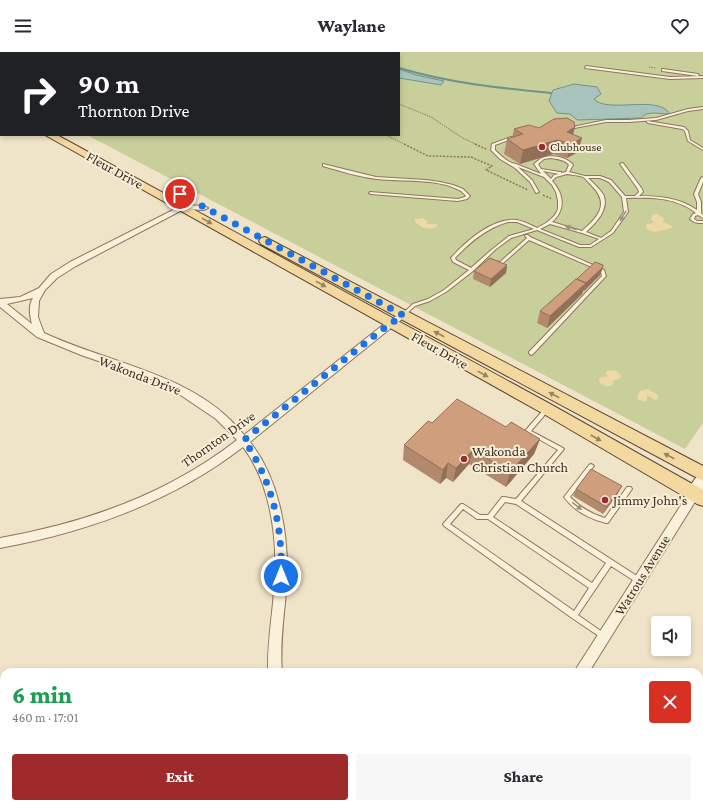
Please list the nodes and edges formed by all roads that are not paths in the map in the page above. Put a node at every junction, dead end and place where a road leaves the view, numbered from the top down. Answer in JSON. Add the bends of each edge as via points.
{"nodes":[{"id":1,"x":586,"y":67,"type":"dead end"},
{"id":2,"x":663,"y":70,"type":"dead end"},
{"id":3,"x":703,"y":76,"type":"edge"},
{"id":4,"x":703,"y":108,"type":"edge"},
{"id":5,"x":639,"y":121,"type":"junction"},
{"id":6,"x":563,"y":129,"type":"edge"},
{"id":7,"x":52,"y":136,"type":"edge"},
{"id":8,"x":72,"y":136,"type":"edge"},
{"id":9,"x":514,"y":137,"type":"edge"},
{"id":10,"x":703,"y":149,"type":"edge"},
{"id":11,"x":622,"y":164,"type":"dead end"},
{"id":12,"x":324,"y":165,"type":"dead end"},
{"id":13,"x":514,"y":165,"type":"junction"},
{"id":14,"x":541,"y":170,"type":"junction"},
{"id":15,"x":567,"y":173,"type":"junction"},
{"id":16,"x":561,"y":174,"type":"junction"},
{"id":17,"x":544,"y":176,"type":"junction"},
{"id":18,"x":585,"y":178,"type":"junction"},
{"id":19,"x":703,"y":178,"type":"edge"},
{"id":20,"x":552,"y":180,"type":"junction"},
{"id":21,"x":699,"y":186,"type":"junction"},
{"id":22,"x":703,"y":189,"type":"edge"},
{"id":23,"x":537,"y":192,"type":"road end"},
{"id":24,"x":371,"y":193,"type":"dead end"},
{"id":25,"x":624,"y":197,"type":"junction"},
{"id":26,"x":636,"y":197,"type":"junction"},
{"id":27,"x":703,"y":199,"type":"edge"},
{"id":28,"x":699,"y":202,"type":"junction"},
{"id":29,"x":183,"y":207,"type":"junction"},
{"id":30,"x":204,"y":208,"type":"junction"},
{"id":31,"x":699,"y":213,"type":"junction"},
{"id":32,"x":703,"y":217,"type":"edge"},
{"id":33,"x":703,"y":222,"type":"edge"},
{"id":34,"x":551,"y":223,"type":"junction"},
{"id":35,"x":538,"y":229,"type":"junction"},
{"id":36,"x":583,"y":232,"type":"junction"},
{"id":37,"x":525,"y":233,"type":"junction"},
{"id":38,"x":529,"y":238,"type":"junction"},
{"id":39,"x":601,"y":240,"type":"junction"},
{"id":40,"x":482,"y":260,"type":"junction"},
{"id":41,"x":472,"y":270,"type":"junction"},
{"id":42,"x":42,"y":289,"type":"junction"},
{"id":43,"x":0,"y":302,"type":"edge"},
{"id":44,"x":403,"y":315,"type":"junction"},
{"id":45,"x":391,"y":323,"type":"junction"},
{"id":46,"x":40,"y":335,"type":"junction"},
{"id":47,"x":531,"y":353,"type":"dead end"},
{"id":48,"x":547,"y":409,"type":"junction"},
{"id":49,"x":244,"y":440,"type":"junction"},
{"id":50,"x":592,"y":466,"type":"dead end"},
{"id":51,"x":703,"y":474,"type":"edge"},
{"id":52,"x":703,"y":479,"type":"edge"},
{"id":53,"x":630,"y":489,"type":"dead end"},
{"id":54,"x":698,"y":497,"type":"edge"},
{"id":55,"x":517,"y":502,"type":"junction"},
{"id":56,"x":489,"y":517,"type":"junction"},
{"id":57,"x":0,"y":543,"type":"edge"},
{"id":58,"x":610,"y":562,"type":"junction"},
{"id":59,"x":638,"y":580,"type":"junction"},
{"id":60,"x":594,"y":587,"type":"junction"},
{"id":61,"x":574,"y":616,"type":"junction"},
{"id":62,"x":603,"y":636,"type":"junction"},
{"id":63,"x":275,"y":668,"type":"edge"},
{"id":64,"x":583,"y":668,"type":"edge"}],
"edges":[{"from":1,"to":3,"type":"lane","via":[[670,78]]},
{"from":2,"to":3,"type":"lane"},
{"from":4,"to":5,"type":"lane"},
{"from":5,"to":6,"type":"lane","via":[[606,121]]},
{"from":5,"to":10,"type":"lane","via":[[683,128],[689,140]]},
{"from":7,"to":29,"type":"main road","name":"Fleur Drive"},
{"from":8,"to":30,"type":"main road","name":"Fleur Drive"},
{"from":9,"to":13,"type":"lane","via":[[493,145],[492,148],[494,153]]},
{"from":11,"to":26,"type":"lane","via":[[640,189],[641,192]]},
{"from":12,"to":24,"type":"lane","via":[[374,178],[427,181],[447,185],[463,190],[468,196],[461,200]]},
{"from":13,"to":17,"type":"lane"},
{"from":13,"to":23,"type":"lane","via":[[531,181]]},
{"from":14,"to":15,"type":"lane","via":[[536,164],[539,160],[554,157],[571,165]]},
{"from":14,"to":16,"type":"lane"},
{"from":14,"to":17,"type":"lane"},
{"from":15,"to":16,"type":"lane"},
{"from":15,"to":18,"type":"lane"},
{"from":16,"to":20,"type":"lane"},
{"from":17,"to":20,"type":"lane"},
{"from":18,"to":25,"type":"lane","via":[[600,177],[610,181]]},
{"from":18,"to":36,"type":"lane","via":[[602,196],[603,208],[596,221]]},
{"from":19,"to":21,"type":"lane"},
{"from":20,"to":34,"type":"lane","via":[[557,190],[560,210]]},
{"from":21,"to":22,"type":"lane"},
{"from":21,"to":28,"type":"lane","via":[[696,194]]},
{"from":25,"to":26,"type":"lane"},
{"from":25,"to":39,"type":"lane","one_way":true,"via":[[626,212],[612,232]]},
{"from":26,"to":31,"type":"lane","via":[[672,200],[690,206]]},
{"from":27,"to":28,"type":"lane"},
{"from":28,"to":31,"type":"lane"},
{"from":29,"to":30,"type":"street"},
{"from":29,"to":42,"type":"street","via":[[73,264],[54,276]]},
{"from":29,"to":45,"type":"main road","name":"Fleur Drive","one_way":true},
{"from":30,"to":44,"type":"main road","name":"Fleur Drive"},
{"from":31,"to":32,"type":"lane"},
{"from":31,"to":33,"type":"lane","via":[[692,219]]},
{"from":34,"to":35,"type":"lane"},
{"from":36,"to":34,"type":"lane","one_way":true},
{"from":35,"to":37,"type":"lane"},
{"from":35,"to":39,"type":"lane","via":[[580,246],[591,246]]},
{"from":35,"to":41,"type":"lane","via":[[509,220],[471,239],[453,258],[454,261]]},
{"from":36,"to":39,"type":"lane"},
{"from":37,"to":38,"type":"lane"},
{"from":37,"to":40,"type":"lane","via":[[511,237]]},
{"from":38,"to":40,"type":"lane","via":[[501,263]]},
{"from":38,"to":47,"type":"lane","via":[[596,267],[603,271],[604,276]]},
{"from":40,"to":41,"type":"lane"},
{"from":41,"to":44,"type":"lane","via":[[446,291],[414,305]]},
{"from":42,"to":43,"type":"street","via":[[23,299]]},
{"from":42,"to":46,"type":"street","via":[[34,312]]},
{"from":43,"to":46,"type":"street","name":"Wakonda Drive"},
{"from":44,"to":45,"type":"street","name":"Thornton Drive"},
{"from":51,"to":44,"type":"main road","name":"Fleur Drive","one_way":true},
{"from":45,"to":48,"type":"main road","name":"Fleur Drive","one_way":true},
{"from":45,"to":49,"type":"street","name":"Thornton Drive"},
{"from":46,"to":49,"type":"street","name":"Wakonda Drive","via":[[79,352],[161,380],[187,393],[232,425]]},
{"from":48,"to":54,"type":"main road","name":"Fleur Drive","one_way":true},
{"from":48,"to":55,"type":"lane","via":[[528,430],[560,449]]},
{"from":49,"to":57,"type":"street","name":"Thornton Drive","via":[[196,473],[148,498],[61,530]]},
{"from":49,"to":63,"type":"street","name":"Wakonda Drive","via":[[255,455],[264,476],[279,532],[281,564],[273,653]]},
{"from":50,"to":53,"type":"lane","one_way":true,"via":[[567,497],[593,518],[606,521]]},
{"from":52,"to":54,"type":"street","name":"Watrous Avenue"},
{"from":54,"to":59,"type":"street","name":"Watrous Avenue"},
{"from":55,"to":56,"type":"lane","via":[[504,499]]},
{"from":55,"to":58,"type":"lane"},
{"from":56,"to":60,"type":"lane"},
{"from":56,"to":61,"type":"lane","via":[[479,517],[462,506],[446,524]]},
{"from":58,"to":59,"type":"lane"},
{"from":58,"to":60,"type":"lane"},
{"from":59,"to":62,"type":"street","name":"Watrous Avenue"},
{"from":60,"to":61,"type":"lane"},
{"from":61,"to":62,"type":"lane"},
{"from":62,"to":64,"type":"street","name":"Watrous Avenue"}]}
